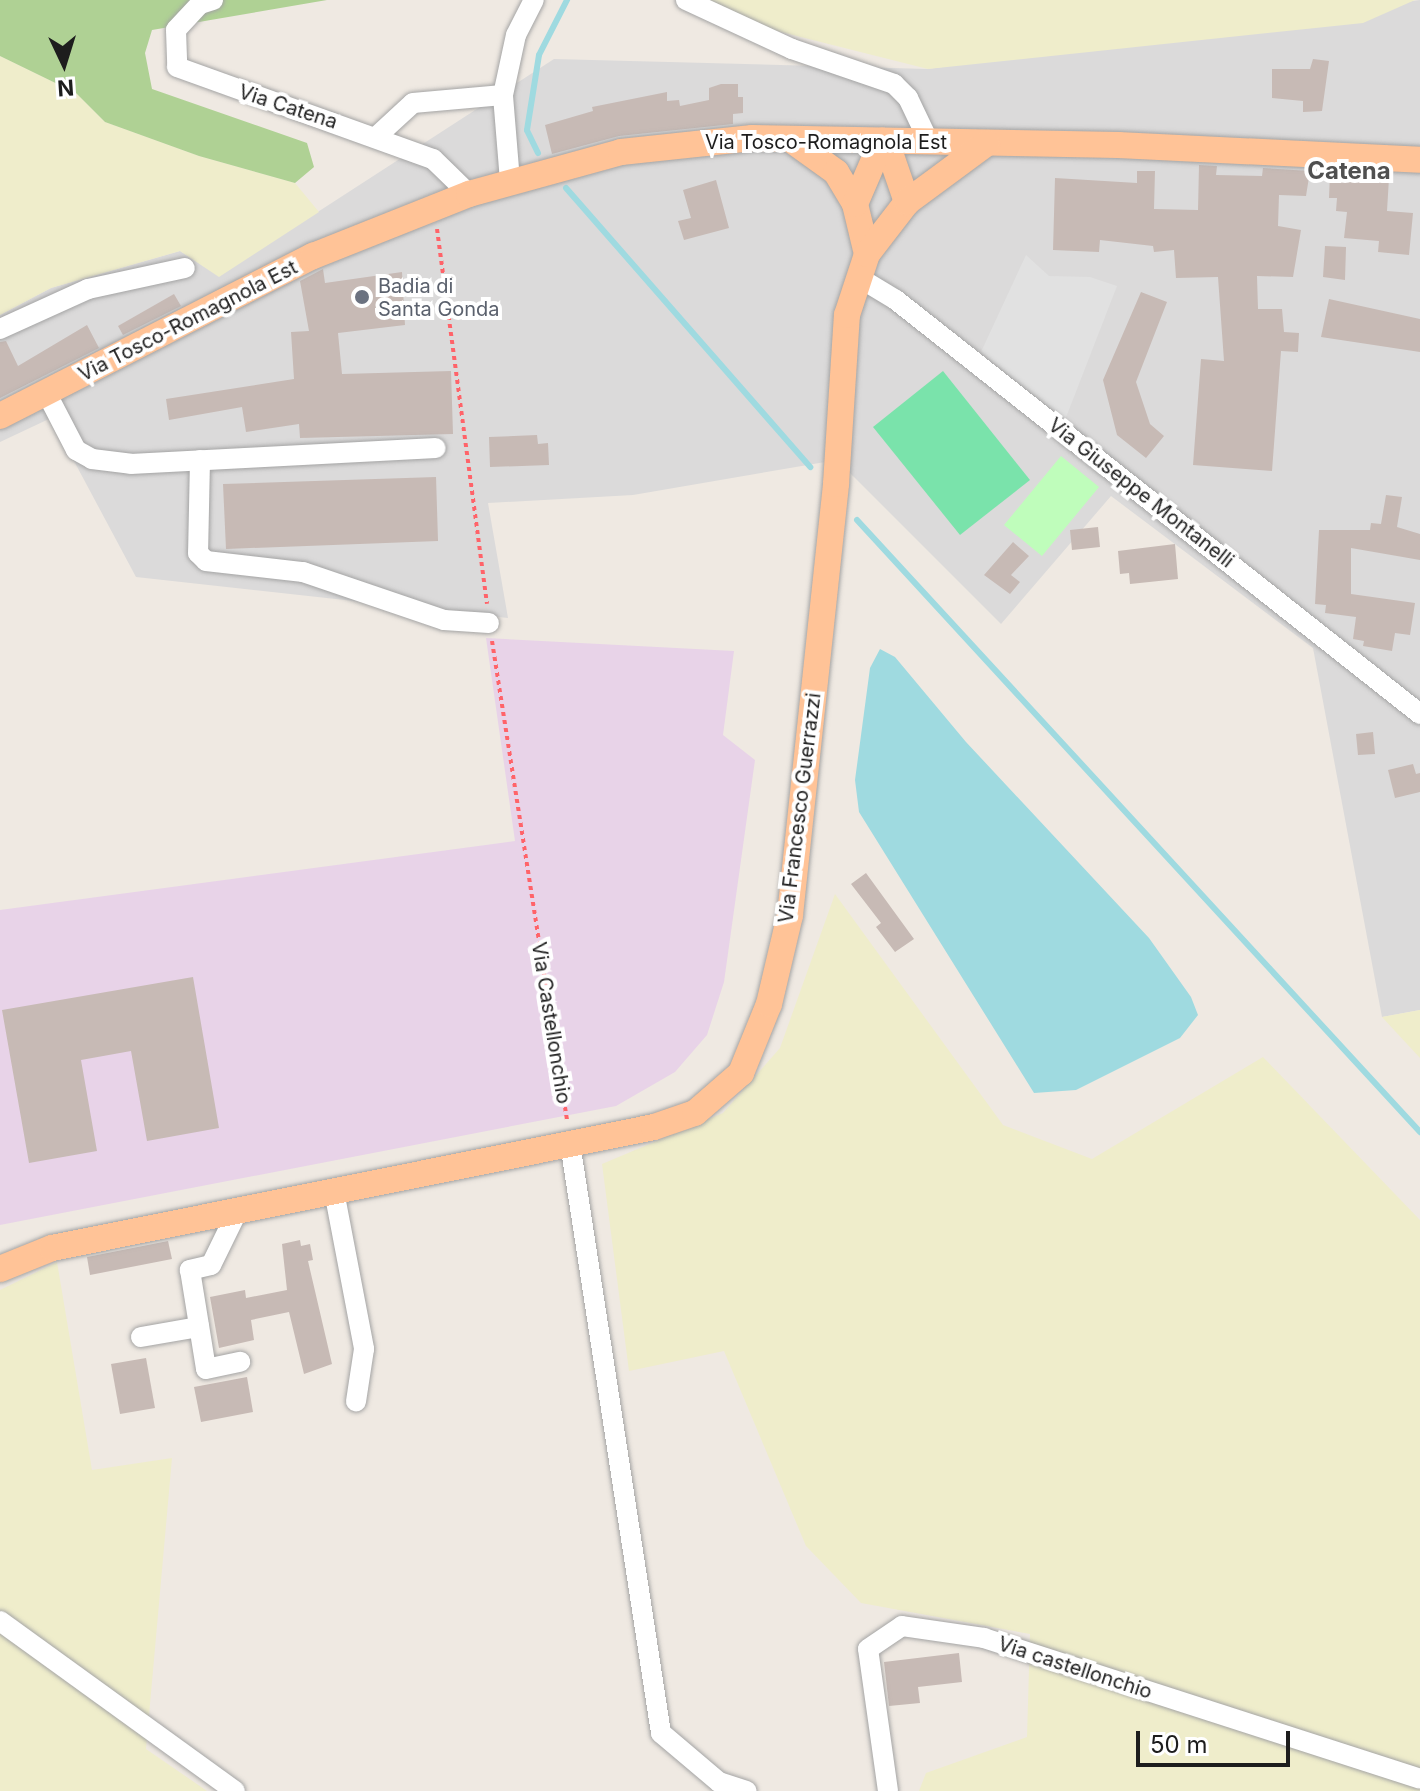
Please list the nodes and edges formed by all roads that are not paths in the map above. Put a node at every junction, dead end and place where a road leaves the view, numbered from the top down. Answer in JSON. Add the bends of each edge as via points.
{"nodes":[{"id":1,"x":213,"y":0,"type":"edge"},
{"id":2,"x":534,"y":0,"type":"edge"},
{"id":3,"x":686,"y":0,"type":"edge"},
{"id":4,"x":503,"y":95,"type":"junction"},
{"id":5,"x":376,"y":137,"type":"junction"},
{"id":6,"x":790,"y":139,"type":"junction"},
{"id":7,"x":884,"y":141,"type":"junction"},
{"id":8,"x":929,"y":142,"type":"junction"},
{"id":9,"x":987,"y":143,"type":"junction"},
{"id":10,"x":1420,"y":160,"type":"edge"},
{"id":11,"x":510,"y":181,"type":"junction"},
{"id":12,"x":469,"y":194,"type":"junction"},
{"id":13,"x":907,"y":202,"type":"junction"},
{"id":14,"x":855,"y":204,"type":"junction"},
{"id":15,"x":863,"y":265,"type":"junction"},
{"id":16,"x":185,"y":268,"type":"dead end"},
{"id":17,"x":0,"y":329,"type":"edge"},
{"id":18,"x":47,"y":394,"type":"junction"},
{"id":19,"x":0,"y":416,"type":"edge"},
{"id":20,"x":436,"y":448,"type":"dead end"},
{"id":21,"x":200,"y":460,"type":"junction"},
{"id":22,"x":489,"y":623,"type":"road end"},
{"id":23,"x":1420,"y":714,"type":"edge"},
{"id":24,"x":570,"y":1143,"type":"junction"},
{"id":25,"x":334,"y":1191,"type":"junction"},
{"id":26,"x":238,"y":1210,"type":"junction"},
{"id":27,"x":0,"y":1269,"type":"edge"},
{"id":28,"x":199,"y":1327,"type":"junction"},
{"id":29,"x":141,"y":1337,"type":"dead end"},
{"id":30,"x":240,"y":1362,"type":"dead end"},
{"id":31,"x":356,"y":1401,"type":"dead end"},
{"id":32,"x":0,"y":1621,"type":"edge"},
{"id":33,"x":1420,"y":1779,"type":"edge"},
{"id":34,"x":235,"y":1791,"type":"edge"},
{"id":35,"x":747,"y":1791,"type":"edge"},
{"id":36,"x":888,"y":1791,"type":"edge"}],
"edges":[{"from":1,"to":5,"type":"street","name":"Via Catena","via":[[200,4],[176,30],[177,67]]},
{"from":2,"to":4,"type":"street","via":[[516,35]]},
{"from":3,"to":8,"type":"street","via":[[792,49],[894,84],[908,98]]},
{"from":4,"to":5,"type":"street","via":[[413,103]]},
{"from":4,"to":11,"type":"street"},
{"from":5,"to":12,"type":"street","name":"Via Catena","via":[[433,159]]},
{"from":6,"to":7,"type":"main road","name":"Via Tosco-Romagnola Est"},
{"from":6,"to":11,"type":"main road","name":"Via Tosco-Romagnola Est","via":[[666,145]]},
{"from":6,"to":14,"type":"main road","name":"Via Francesco Guerrazzi","via":[[836,172]]},
{"from":7,"to":8,"type":"main road","name":"Via Tosco-Romagnola Est"},
{"from":7,"to":13,"type":"main road"},
{"from":7,"to":14,"type":"main road"},
{"from":8,"to":9,"type":"main road","name":"Via Tosco-Romagnola Est"},
{"from":9,"to":10,"type":"main road","name":"Via Tosco-Romagnola Est"},
{"from":9,"to":13,"type":"main road","name":"Via Francesco Guerrazzi"},
{"from":11,"to":12,"type":"main road","name":"Via Tosco-Romagnola Est"},
{"from":12,"to":18,"type":"main road","name":"Via Tosco-Romagnola Est","via":[[313,256]]},
{"from":13,"to":15,"type":"main road","name":"Via Francesco Guerrazzi"},
{"from":14,"to":15,"type":"main road","name":"Via Francesco Guerrazzi"},
{"from":15,"to":23,"type":"street","name":"Via Giuseppe Montanelli","via":[[896,300]]},
{"from":15,"to":24,"type":"main road","name":"Via Francesco Guerrazzi","via":[[847,315],[836,484],[790,915],[769,1004],[741,1073],[695,1113],[654,1127]]},
{"from":16,"to":17,"type":"street","via":[[88,289]]},
{"from":18,"to":19,"type":"main road","name":"Via Tosco-Romagnola Est"},
{"from":18,"to":21,"type":"street","via":[[76,450],[92,459],[131,464]]},
{"from":20,"to":21,"type":"street"},
{"from":21,"to":22,"type":"street","via":[[198,553],[206,561],[303,572],[444,620]]},
{"from":24,"to":25,"type":"main road","name":"Via Francesco Guerrazzi"},
{"from":24,"to":35,"type":"street","via":[[661,1733],[719,1782]]},
{"from":25,"to":26,"type":"main road","name":"Via Francesco Guerrazzi"},
{"from":25,"to":31,"type":"street","via":[[364,1349]]},
{"from":26,"to":27,"type":"main road","name":"Via Francesco Guerrazzi","via":[[52,1248]]},
{"from":26,"to":28,"type":"street","via":[[211,1265],[190,1270]]},
{"from":28,"to":29,"type":"street"},
{"from":28,"to":30,"type":"street","via":[[206,1369]]},
{"from":32,"to":34,"type":"street"},
{"from":33,"to":36,"type":"street","name":"Via castellonchio","via":[[984,1638],[902,1626],[868,1649]]}]}
